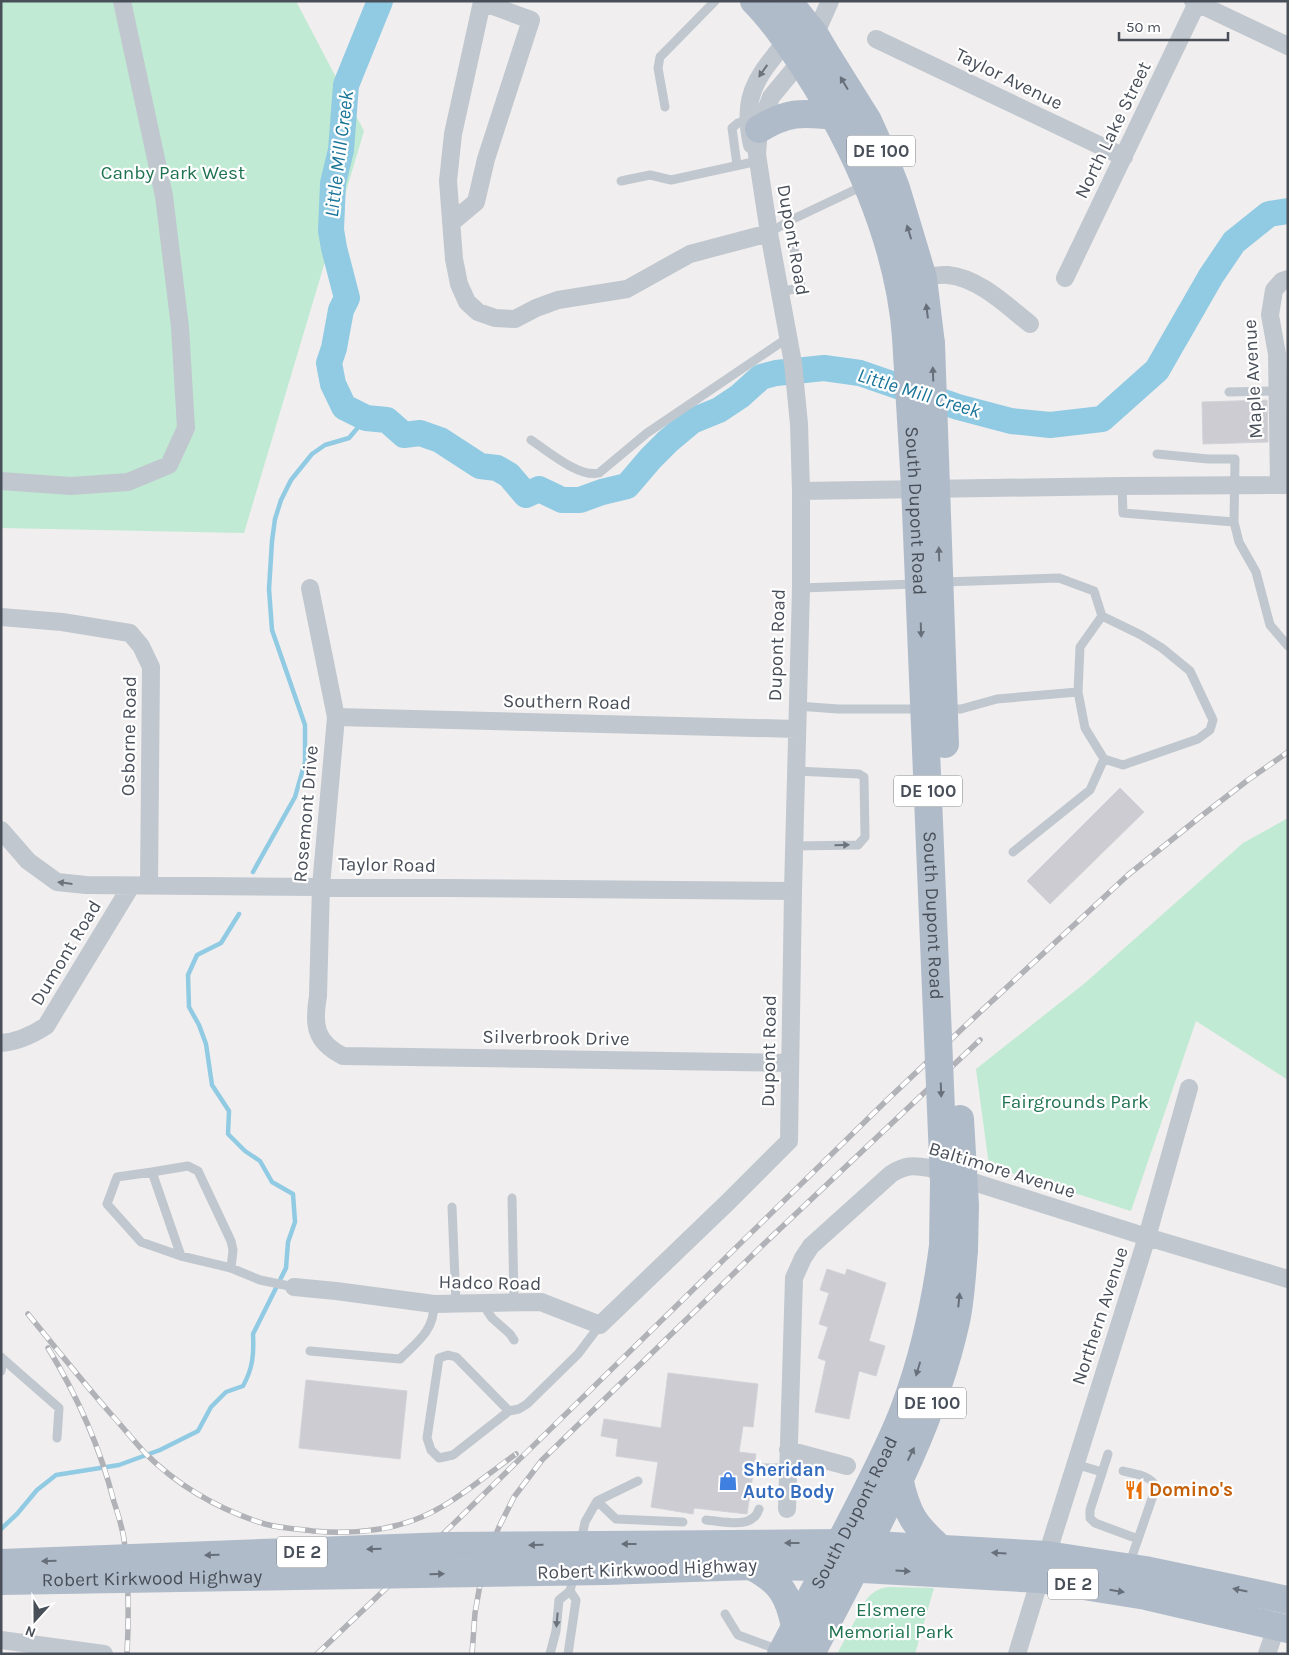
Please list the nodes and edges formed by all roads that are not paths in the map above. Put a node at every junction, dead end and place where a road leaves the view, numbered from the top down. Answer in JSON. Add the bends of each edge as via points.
{"nodes":[{"id":1,"x":122,"y":1,"type":"edge"},
{"id":2,"x":715,"y":1,"type":"edge"},
{"id":3,"x":754,"y":1,"type":"edge"},
{"id":4,"x":788,"y":1,"type":"edge"},
{"id":5,"x":830,"y":1,"type":"edge"},
{"id":6,"x":1196,"y":2,"type":"edge"},
{"id":7,"x":815,"y":36,"type":"junction"},
{"id":8,"x":876,"y":39,"type":"dead end"},
{"id":9,"x":1288,"y":46,"type":"edge"},
{"id":10,"x":793,"y":52,"type":"junction"},
{"id":11,"x":665,"y":107,"type":"dead end"},
{"id":12,"x":834,"y":116,"type":"junction"},
{"id":13,"x":756,"y":141,"type":"junction"},
{"id":14,"x":1124,"y":157,"type":"junction"},
{"id":15,"x":737,"y":165,"type":"junction"},
{"id":16,"x":621,"y":181,"type":"dead end"},
{"id":17,"x":866,"y":185,"type":"junction"},
{"id":18,"x":789,"y":221,"type":"junction"},
{"id":19,"x":451,"y":223,"type":"junction"},
{"id":20,"x":769,"y":233,"type":"junction"},
{"id":21,"x":910,"y":277,"type":"junction"},
{"id":22,"x":1065,"y":278,"type":"dead end"},
{"id":23,"x":1288,"y":279,"type":"edge"},
{"id":24,"x":780,"y":292,"type":"junction"},
{"id":25,"x":1030,"y":324,"type":"dead end"},
{"id":26,"x":789,"y":336,"type":"junction"},
{"id":27,"x":1283,"y":354,"type":"edge"},
{"id":28,"x":1278,"y":391,"type":"junction"},
{"id":29,"x":1229,"y":392,"type":"dead end"},
{"id":30,"x":531,"y":440,"type":"dead end"},
{"id":31,"x":1157,"y":454,"type":"dead end"},
{"id":32,"x":1,"y":481,"type":"edge"},
{"id":33,"x":1235,"y":484,"type":"junction"},
{"id":34,"x":1283,"y":485,"type":"edge"},
{"id":35,"x":1122,"y":486,"type":"junction"},
{"id":36,"x":801,"y":491,"type":"junction"},
{"id":37,"x":1234,"y":522,"type":"junction"},
{"id":38,"x":310,"y":588,"type":"dead end"},
{"id":39,"x":800,"y":588,"type":"junction"},
{"id":40,"x":1,"y":616,"type":"edge"},
{"id":41,"x":1102,"y":616,"type":"junction"},
{"id":42,"x":1288,"y":646,"type":"edge"},
{"id":43,"x":1078,"y":692,"type":"junction"},
{"id":44,"x":797,"y":706,"type":"junction"},
{"id":45,"x":336,"y":717,"type":"junction"},
{"id":46,"x":797,"y":729,"type":"junction"},
{"id":47,"x":1104,"y":759,"type":"junction"},
{"id":48,"x":796,"y":771,"type":"junction"},
{"id":49,"x":1,"y":830,"type":"edge"},
{"id":50,"x":794,"y":846,"type":"junction"},
{"id":51,"x":1013,"y":852,"type":"dead end"},
{"id":52,"x":131,"y":886,"type":"junction"},
{"id":53,"x":149,"y":886,"type":"junction"},
{"id":54,"x":321,"y":886,"type":"junction"},
{"id":55,"x":793,"y":890,"type":"junction"},
{"id":56,"x":1,"y":1043,"type":"edge"},
{"id":57,"x":325,"y":1044,"type":"joint"},
{"id":58,"x":789,"y":1063,"type":"junction"},
{"id":59,"x":1189,"y":1088,"type":"dead end"},
{"id":60,"x":152,"y":1172,"type":"junction"},
{"id":61,"x":512,"y":1198,"type":"dead end"},
{"id":62,"x":452,"y":1207,"type":"dead end"},
{"id":63,"x":1148,"y":1237,"type":"junction"},
{"id":64,"x":953,"y":1248,"type":"junction"},
{"id":65,"x":181,"y":1256,"type":"junction"},
{"id":66,"x":231,"y":1268,"type":"junction"},
{"id":67,"x":1288,"y":1278,"type":"edge"},
{"id":68,"x":294,"y":1288,"type":"joint"},
{"id":69,"x":514,"y":1302,"type":"junction"},
{"id":70,"x":456,"y":1303,"type":"junction"},
{"id":71,"x":482,"y":1303,"type":"junction"},
{"id":72,"x":434,"y":1304,"type":"junction"},
{"id":73,"x":600,"y":1325,"type":"junction"},
{"id":74,"x":514,"y":1340,"type":"dead end"},
{"id":75,"x":310,"y":1351,"type":"dead end"},
{"id":76,"x":2,"y":1358,"type":"edge"},
{"id":77,"x":1,"y":1372,"type":"edge"},
{"id":78,"x":509,"y":1411,"type":"junction"},
{"id":79,"x":57,"y":1438,"type":"dead end"},
{"id":80,"x":788,"y":1450,"type":"junction"},
{"id":81,"x":1108,"y":1454,"type":"dead end"},
{"id":82,"x":1075,"y":1464,"type":"junction"},
{"id":83,"x":847,"y":1466,"type":"dead end"},
{"id":84,"x":762,"y":1468,"type":"dead end"},
{"id":85,"x":788,"y":1468,"type":"junction"},
{"id":86,"x":1102,"y":1472,"type":"junction"},
{"id":87,"x":1123,"y":1472,"type":"dead end"},
{"id":88,"x":899,"y":1478,"type":"junction"},
{"id":89,"x":638,"y":1481,"type":"dead end"},
{"id":90,"x":597,"y":1501,"type":"junction"},
{"id":91,"x":759,"y":1509,"type":"dead end"},
{"id":92,"x":787,"y":1509,"type":"dead end"},
{"id":93,"x":706,"y":1520,"type":"dead end"},
{"id":94,"x":683,"y":1522,"type":"dead end"},
{"id":95,"x":1138,"y":1539,"type":"junction"},
{"id":96,"x":942,"y":1550,"type":"junction"},
{"id":97,"x":854,"y":1552,"type":"junction"},
{"id":98,"x":604,"y":1558,"type":"junction"},
{"id":99,"x":1,"y":1563,"type":"edge"},
{"id":100,"x":752,"y":1566,"type":"junction"},
{"id":101,"x":827,"y":1567,"type":"junction"},
{"id":102,"x":1044,"y":1567,"type":"junction"},
{"id":103,"x":1128,"y":1568,"type":"junction"},
{"id":104,"x":1,"y":1581,"type":"edge"},
{"id":105,"x":570,"y":1590,"type":"junction"},
{"id":106,"x":1285,"y":1610,"type":"edge"},
{"id":107,"x":725,"y":1614,"type":"dead end"},
{"id":108,"x":794,"y":1627,"type":"junction"},
{"id":109,"x":1,"y":1640,"type":"edge"},
{"id":110,"x":29,"y":1649,"type":"edge"},
{"id":111,"x":781,"y":1652,"type":"edge"},
{"id":112,"x":104,"y":1654,"type":"edge"},
{"id":113,"x":550,"y":1654,"type":"edge"},
{"id":114,"x":568,"y":1654,"type":"edge"},
{"id":115,"x":811,"y":1654,"type":"edge"},
{"id":116,"x":1017,"y":1654,"type":"edge"},
{"id":117,"x":1267,"y":1654,"type":"edge"}],
"edges":[{"from":1,"to":32,"type":"street","via":[[164,196],[180,327],[186,428],[168,465],[128,482],[71,486]]},
{"from":2,"to":11,"type":"lane","via":[[660,57],[658,68]]},
{"from":3,"to":10,"type":"main road","name":"South Dupont Road","number":"DE 100"},
{"from":4,"to":7,"type":"main road","name":"South Dupont Road","number":"DE 100"},
{"from":5,"to":7,"type":"street"},
{"from":6,"to":9,"type":"street"},
{"from":6,"to":14,"type":"street","name":"North Lake Street"},
{"from":7,"to":10,"type":"street"},
{"from":21,"to":7,"type":"main road","name":"South Dupont Road","number":"DE 100","one_way":true,"via":[[896,188],[882,152],[868,121]]},
{"from":8,"to":14,"type":"street","name":"Taylor Avenue"},
{"from":10,"to":12,"type":"main road","name":"South Dupont Road","number":"DE 100"},
{"from":10,"to":13,"type":"street","name":"Dupont Road","via":[[783,81],[764,112]]},
{"from":10,"to":13,"type":"street","name":"Dupont Road","one_way":true,"via":[[757,80],[751,94]]},
{"from":12,"to":13,"type":"main road","via":[[804,113],[776,119]]},
{"from":12,"to":17,"type":"main road","name":"South Dupont Road","number":"DE 100"},
{"from":13,"to":15,"type":"lane"},
{"from":13,"to":15,"type":"lane","via":[[738,123],[732,128]]},
{"from":13,"to":20,"type":"street","name":"Dupont Road"},
{"from":14,"to":22,"type":"street","name":"North Lake Street"},
{"from":15,"to":16,"type":"lane","via":[[671,180],[650,175]]},
{"from":17,"to":18,"type":"lane"},
{"from":17,"to":21,"type":"main road","name":"South Dupont Road","number":"DE 100","via":[[887,240]]},
{"from":18,"to":20,"type":"lane"},
{"from":18,"to":24,"type":"lane","via":[[801,286]]},
{"from":19,"to":19,"type":"street","via":[[448,181],[453,134],[482,2],[531,20],[486,159],[476,202]]},
{"from":19,"to":20,"type":"street","via":[[454,260],[467,302],[478,312],[495,318],[515,319],[558,300],[627,289],[690,254]]},
{"from":20,"to":24,"type":"street","name":"Dupont Road"},
{"from":21,"to":25,"type":"street","via":[[946,275],[963,278]]},
{"from":21,"to":64,"type":"main road","name":"South Dupont Road","number":"DE 100","bridge":true,"via":[[904,311],[919,341],[916,496],[944,1208]]},
{"from":23,"to":27,"type":"street","name":"Maple Avenue","via":[[1274,290],[1270,315]]},
{"from":24,"to":26,"type":"street","name":"Dupont Road"},
{"from":26,"to":30,"type":"lane","via":[[647,433],[600,473],[582,472]]},
{"from":26,"to":36,"type":"street","name":"Dupont Road","via":[[796,387]]},
{"from":27,"to":28,"type":"street","name":"Maple Avenue"},
{"from":28,"to":29,"type":"lane"},
{"from":28,"to":34,"type":"street","name":"Maple Avenue"},
{"from":31,"to":33,"type":"lane","via":[[1235,459]]},
{"from":33,"to":34,"type":"street"},
{"from":33,"to":35,"type":"street"},
{"from":33,"to":37,"type":"lane"},
{"from":35,"to":36,"type":"street"},
{"from":35,"to":37,"type":"lane","via":[[1123,513]]},
{"from":36,"to":39,"type":"street","name":"Dupont Road"},
{"from":37,"to":42,"type":"lane","via":[[1239,542],[1256,572],[1270,625]]},
{"from":38,"to":45,"type":"street","name":"Rosemont Drive"},
{"from":39,"to":41,"type":"lane","via":[[1059,578],[1094,591]]},
{"from":39,"to":44,"type":"street","name":"Dupont Road"},
{"from":40,"to":53,"type":"street","name":"Osborne Road","via":[[130,633],[141,646],[151,667]]},
{"from":41,"to":43,"type":"lane","via":[[1080,647]]},
{"from":41,"to":47,"type":"lane","via":[[1162,648],[1190,671],[1213,720],[1210,730],[1198,739],[1123,765]]},
{"from":43,"to":44,"type":"lane","via":[[997,699],[961,709]]},
{"from":43,"to":47,"type":"lane","via":[[1085,728]]},
{"from":44,"to":46,"type":"street","name":"Dupont Road"},
{"from":45,"to":46,"type":"street","name":"Southern Road"},
{"from":45,"to":54,"type":"street","name":"Rosemont Drive"},
{"from":46,"to":48,"type":"street","name":"Dupont Road"},
{"from":47,"to":51,"type":"lane","via":[[1090,790]]},
{"from":48,"to":50,"type":"street","name":"Dupont Road"},
{"from":50,"to":48,"type":"lane","one_way":true,"via":[[858,845],[866,837],[864,777],[859,774]]},
{"from":52,"to":49,"type":"street","name":"Taylor Road","one_way":true,"via":[[57,882],[28,861]]},
{"from":50,"to":55,"type":"street","name":"Dupont Road"},
{"from":52,"to":53,"type":"street","name":"Taylor Road"},
{"from":52,"to":56,"type":"street","name":"Dumont Road","via":[[46,1026],[32,1036]]},
{"from":53,"to":54,"type":"street","name":"Taylor Road"},
{"from":54,"to":55,"type":"street","name":"Taylor Road"},
{"from":54,"to":57,"type":"street","name":"Rosemont Drive","via":[[315,1013],[317,1028]]},
{"from":55,"to":58,"type":"street","name":"Dupont Road"},
{"from":57,"to":58,"type":"street","name":"Silverbrook Drive","via":[[344,1056]]},
{"from":58,"to":73,"type":"street","name":"Dupont Road","via":[[789,1142]]},
{"from":59,"to":63,"type":"street","name":"Northern Avenue"},
{"from":60,"to":65,"type":"lane"},
{"from":60,"to":65,"type":"lane","via":[[116,1177],[107,1204],[140,1242]]},
{"from":60,"to":66,"type":"lane","via":[[188,1166],[198,1170],[231,1241]]},
{"from":61,"to":69,"type":"lane"},
{"from":62,"to":70,"type":"lane"},
{"from":63,"to":67,"type":"street","name":"Baltimore Avenue"},
{"from":63,"to":80,"type":"street","name":"Baltimore Avenue","via":[[929,1168],[902,1167],[811,1246],[794,1278]]},
{"from":63,"to":82,"type":"street","name":"Northern Avenue"},
{"from":88,"to":64,"type":"main road","name":"South Dupont Road","number":"DE 100","one_way":true,"via":[[918,1439],[957,1320]]},
{"from":64,"to":97,"type":"main road","name":"South Dupont Road","number":"DE 100","one_way":true,"via":[[938,1284],[931,1322],[906,1405]]},
{"from":65,"to":66,"type":"lane"},
{"from":66,"to":68,"type":"lane","via":[[260,1280]]},
{"from":68,"to":72,"type":"street","name":"Hadco Road"},
{"from":69,"to":71,"type":"street","name":"Hadco Road"},
{"from":69,"to":73,"type":"street","name":"Hadco Road","via":[[541,1302]]},
{"from":70,"to":71,"type":"street","name":"Hadco Road"},
{"from":70,"to":72,"type":"street","name":"Hadco Road"},
{"from":71,"to":74,"type":"lane"},
{"from":72,"to":75,"type":"lane","via":[[434,1317],[426,1332],[400,1359]]},
{"from":73,"to":78,"type":"lane","via":[[578,1354],[527,1404]]},
{"from":76,"to":77,"type":"lane"},
{"from":76,"to":79,"type":"lane","via":[[59,1408]]},
{"from":78,"to":78,"type":"lane","via":[[456,1357],[439,1358],[427,1438],[431,1450],[439,1458],[453,1455]]},
{"from":80,"to":83,"type":"street"},
{"from":80,"to":85,"type":"street","name":"Baltimore Avenue"},
{"from":81,"to":86,"type":"lane"},
{"from":82,"to":86,"type":"lane"},
{"from":82,"to":102,"type":"street","name":"Northern Avenue"},
{"from":84,"to":85,"type":"lane"},
{"from":85,"to":92,"type":"street","name":"Baltimore Avenue"},
{"from":86,"to":95,"type":"lane","via":[[1090,1518],[1095,1523]]},
{"from":87,"to":95,"type":"lane","via":[[1146,1477],[1156,1487]]},
{"from":88,"to":96,"type":"main road","via":[[912,1519]]},
{"from":88,"to":97,"type":"main road","name":"South Dupont Road","number":"DE 100"},
{"from":89,"to":90,"type":"lane"},
{"from":90,"to":94,"type":"lane","via":[[616,1519]]},
{"from":90,"to":105,"type":"lane","via":[[586,1522]]},
{"from":91,"to":93,"type":"lane","via":[[757,1516],[747,1523]]},
{"from":95,"to":103,"type":"lane"},
{"from":96,"to":97,"type":"main road","name":"Robert Kirkwood Highway","number":"DE 2"},
{"from":102,"to":96,"type":"main road","name":"Robert Kirkwood Highway","number":"DE 2","one_way":true},
{"from":97,"to":98,"type":"main road","name":"Robert Kirkwood Highway","number":"DE 2","one_way":true},
{"from":97,"to":101,"type":"main road","name":"South Dupont Road","number":"DE 100"},
{"from":97,"to":102,"type":"main road","name":"Robert Kirkwood Highway","number":"DE 2","one_way":true},
{"from":97,"to":115,"type":"main road","name":"South Dupont Road","number":"DE 100"},
{"from":98,"to":99,"type":"main road","name":"Robert Kirkwood Highway","number":"DE 2","one_way":true,"bridge":true,"via":[[448,1546]]},
{"from":98,"to":100,"type":"main road","name":"Robert Kirkwood Highway","number":"DE 2"},
{"from":104,"to":98,"type":"main road","name":"Robert Kirkwood Highway","number":"DE 2","one_way":true,"bridge":true},
{"from":100,"to":101,"type":"main road","name":"Robert Kirkwood Highway","number":"DE 2"},
{"from":100,"to":108,"type":"main road","via":[[766,1574],[784,1592]]},
{"from":101,"to":108,"type":"main road","name":"South Dupont Road","number":"DE 100"},
{"from":102,"to":103,"type":"main road","name":"Robert Kirkwood Highway","number":"DE 2"},
{"from":102,"to":106,"type":"main road","name":"Robert Kirkwood Highway","number":"DE 2","one_way":true,"via":[[1185,1604],[1214,1603],[1262,1611],[1272,1608]]},
{"from":102,"to":116,"type":"street","name":"Northern Avenue"},
{"from":106,"to":103,"type":"main road","name":"Robert Kirkwood Highway","number":"DE 2","one_way":true},
{"from":105,"to":113,"type":"lane","one_way":true,"via":[[559,1600]]},
{"from":105,"to":114,"type":"lane","via":[[576,1600]]},
{"from":106,"to":117,"type":"street"},
{"from":107,"to":111,"type":"lane","via":[[738,1635]]},
{"from":108,"to":111,"type":"main road","name":"South Dupont Road","number":"DE 100"},
{"from":109,"to":110,"type":"street"},
{"from":110,"to":112,"type":"street"}]}
